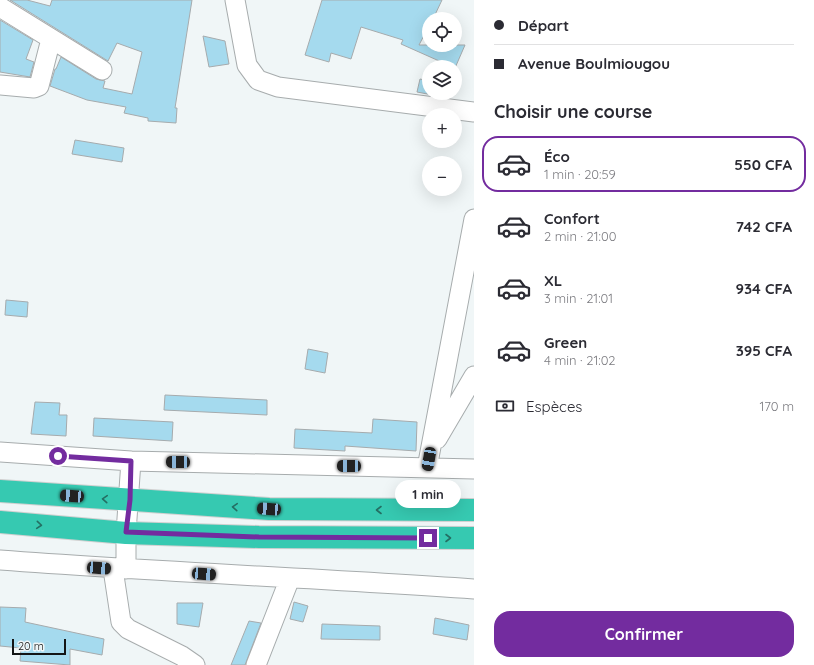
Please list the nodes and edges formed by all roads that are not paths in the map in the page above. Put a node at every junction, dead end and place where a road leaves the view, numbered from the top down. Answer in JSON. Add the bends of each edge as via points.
{"nodes":[{"id":1,"x":235,"y":0,"type":"edge"},
{"id":2,"x":0,"y":7,"type":"edge"},
{"id":3,"x":51,"y":39,"type":"junction"},
{"id":4,"x":102,"y":70,"type":"dead end"},
{"id":5,"x":0,"y":85,"type":"edge"},
{"id":6,"x":474,"y":112,"type":"edge"},
{"id":7,"x":474,"y":220,"type":"edge"},
{"id":8,"x":474,"y":376,"type":"edge"},
{"id":9,"x":0,"y":452,"type":"edge"},
{"id":10,"x":429,"y":459,"type":"junction"},
{"id":11,"x":131,"y":461,"type":"junction"},
{"id":12,"x":474,"y":469,"type":"edge"},
{"id":13,"x":0,"y":491,"type":"edge"},
{"id":14,"x":130,"y":500,"type":"junction"},
{"id":15,"x":474,"y":510,"type":"edge"},
{"id":16,"x":0,"y":522,"type":"edge"},
{"id":17,"x":126,"y":532,"type":"junction"},
{"id":18,"x":474,"y":538,"type":"edge"},
{"id":19,"x":0,"y":560,"type":"edge"},
{"id":20,"x":119,"y":569,"type":"junction"},
{"id":21,"x":290,"y":578,"type":"junction"},
{"id":22,"x":474,"y":589,"type":"edge"},
{"id":23,"x":195,"y":665,"type":"edge"},
{"id":24,"x":256,"y":665,"type":"edge"}],
"edges":[{"from":1,"to":6,"type":"street","via":[[247,65],[258,80],[278,87]]},
{"from":2,"to":3,"type":"street"},
{"from":3,"to":4,"type":"street"},
{"from":3,"to":5,"type":"street","via":[[39,86],[34,88]]},
{"from":7,"to":10,"type":"street"},
{"from":8,"to":10,"type":"street"},
{"from":9,"to":11,"type":"street"},
{"from":10,"to":11,"type":"street"},
{"from":10,"to":12,"type":"street"},
{"from":11,"to":14,"type":"street"},
{"from":14,"to":13,"type":"highway","one_way":true},
{"from":15,"to":14,"type":"highway","one_way":true,"via":[[269,509]]},
{"from":14,"to":17,"type":"street"},
{"from":16,"to":17,"type":"highway","one_way":true},
{"from":17,"to":18,"type":"highway","one_way":true,"via":[[259,537]]},
{"from":17,"to":20,"type":"street"},
{"from":19,"to":20,"type":"street"},
{"from":20,"to":21,"type":"street"},
{"from":20,"to":23,"type":"street","via":[[121,622],[128,629]]},
{"from":21,"to":22,"type":"street"},
{"from":21,"to":24,"type":"street"}]}
